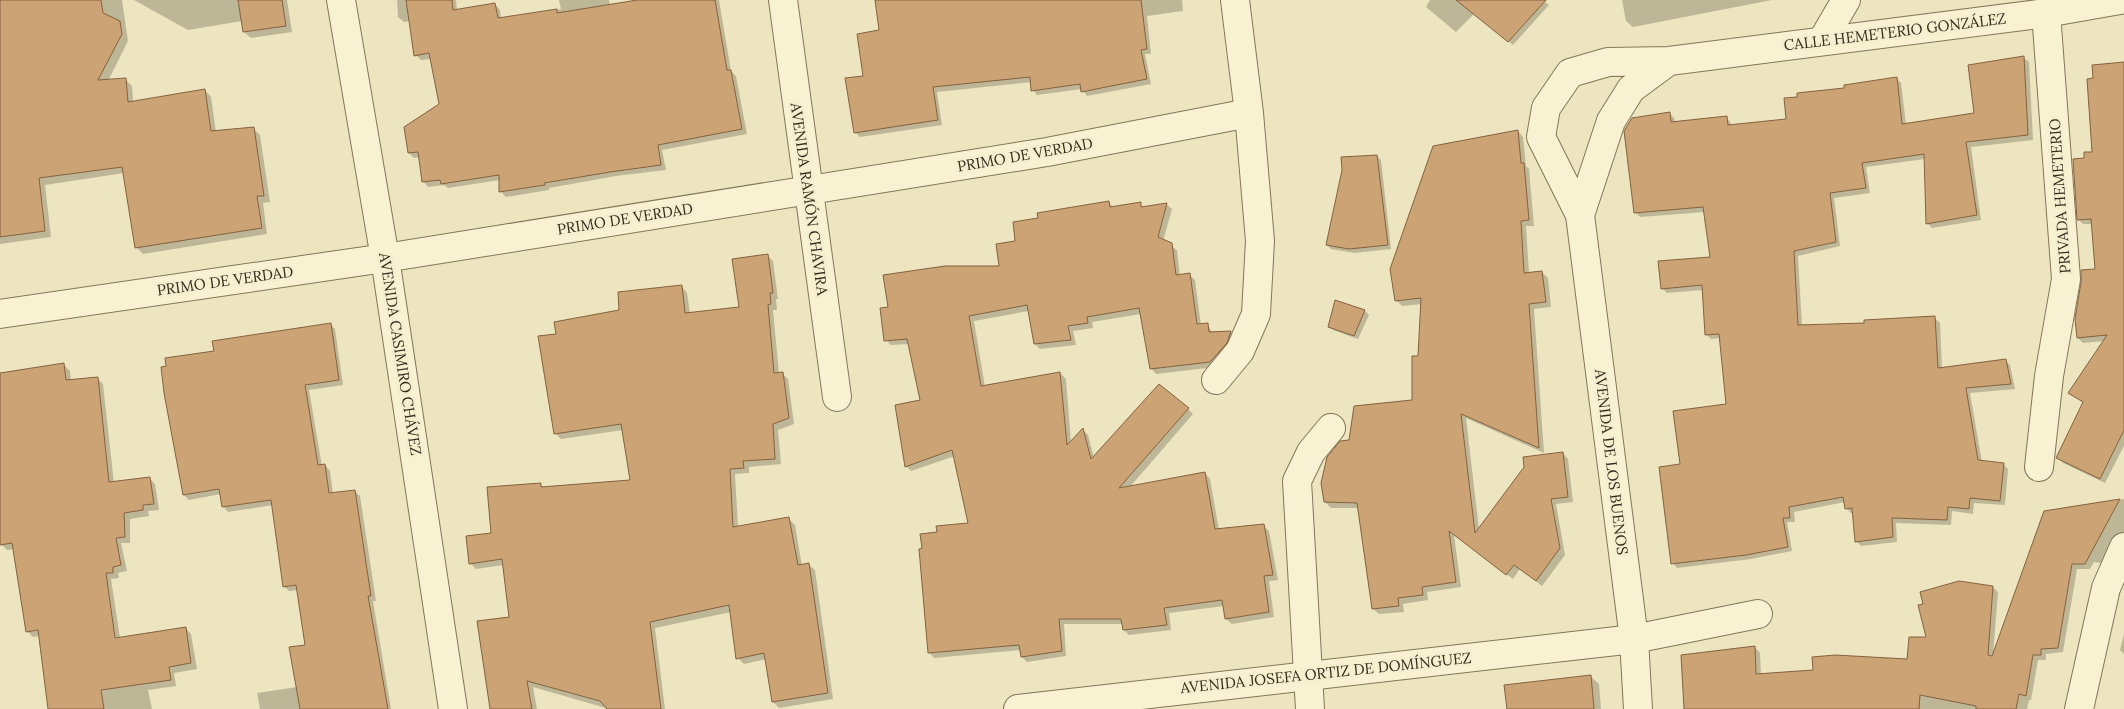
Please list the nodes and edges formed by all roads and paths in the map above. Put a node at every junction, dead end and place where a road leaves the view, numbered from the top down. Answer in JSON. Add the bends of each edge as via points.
{"nodes":[{"id":1,"x":341,"y":0,"type":"edge"},
{"id":2,"x":783,"y":0,"type":"edge"},
{"id":3,"x":1235,"y":0,"type":"edge"},
{"id":4,"x":1846,"y":0,"type":"edge"},
{"id":5,"x":2120,"y":0,"type":"edge"},
{"id":6,"x":2046,"y":13,"type":"junction"},
{"id":7,"x":1822,"y":42,"type":"junction"},
{"id":8,"x":1669,"y":61,"type":"junction"},
{"id":9,"x":1249,"y":113,"type":"junction"},
{"id":10,"x":807,"y":189,"type":"junction"},
{"id":11,"x":1580,"y":215,"type":"junction"},
{"id":12,"x":385,"y":258,"type":"junction"},
{"id":13,"x":0,"y":314,"type":"edge"},
{"id":14,"x":1216,"y":380,"type":"dead end"},
{"id":15,"x":837,"y":397,"type":"dead end"},
{"id":16,"x":1331,"y":428,"type":"dead end"},
{"id":17,"x":2039,"y":467,"type":"dead end"},
{"id":18,"x":2124,"y":547,"type":"edge"},
{"id":19,"x":1758,"y":614,"type":"dead end"},
{"id":20,"x":1634,"y":639,"type":"junction"},
{"id":21,"x":1306,"y":675,"type":"junction"},
{"id":22,"x":453,"y":709,"type":"edge"},
{"id":23,"x":1018,"y":709,"type":"edge"},
{"id":24,"x":1310,"y":709,"type":"edge"},
{"id":25,"x":1638,"y":709,"type":"edge"},
{"id":26,"x":2079,"y":709,"type":"edge"}],
"edges":[{"from":1,"to":12,"type":"street","name":"AVENIDA CASIMIRO CHÁVEZ"},
{"from":2,"to":10,"type":"street","name":"AVENIDA RAMÓN CHAVIRA"},
{"from":3,"to":9,"type":"street"},
{"from":4,"to":7,"type":"street"},
{"from":5,"to":6,"type":"street","name":"CALLE HEMETERIO GONZÁLEZ"},
{"from":6,"to":7,"type":"street","name":"CALLE HEMETERIO GONZÁLEZ"},
{"from":6,"to":17,"type":"street","name":"PRIVADA HEMETERIO","via":[[2066,279],[2049,376]]},
{"from":7,"to":8,"type":"street","name":"CALLE HEMETERIO GONZÁLEZ"},
{"from":8,"to":11,"type":"street","name":"AVENIDA DE LOS BUENOS","via":[[1631,89],[1611,121]]},
{"from":8,"to":11,"type":"street","name":"AVENIDA DE LOS BUENOS","via":[[1608,62],[1570,73],[1546,108],[1542,136]]},
{"from":9,"to":10,"type":"street","name":"PRIMO DE VERDAD","via":[[1047,152]]},
{"from":9,"to":14,"type":"street","via":[[1260,241],[1256,314],[1240,351]]},
{"from":10,"to":12,"type":"street","name":"PRIMO DE VERDAD"},
{"from":10,"to":15,"type":"street","name":"AVENIDA RAMÓN CHAVIRA"},
{"from":11,"to":20,"type":"street","name":"AVENIDA DE LOS BUENOS"},
{"from":12,"to":13,"type":"street","name":"PRIMO DE VERDAD"},
{"from":12,"to":22,"type":"street","name":"AVENIDA CASIMIRO CHÁVEZ"},
{"from":16,"to":21,"type":"street","via":[[1311,452],[1296,481]]},
{"from":18,"to":26,"type":"street","via":[[2106,588]]},
{"from":19,"to":20,"type":"street","name":"AVENIDA JOSEFA ORTIZ DE DOMÍNGUEZ"},
{"from":20,"to":21,"type":"street","name":"AVENIDA JOSEFA ORTIZ DE DOMÍNGUEZ"},
{"from":20,"to":25,"type":"street","name":"AVENIDA DE LOS BUENOS"},
{"from":21,"to":23,"type":"street","name":"AVENIDA JOSEFA ORTIZ DE DOMÍNGUEZ"},
{"from":21,"to":24,"type":"street"}]}
